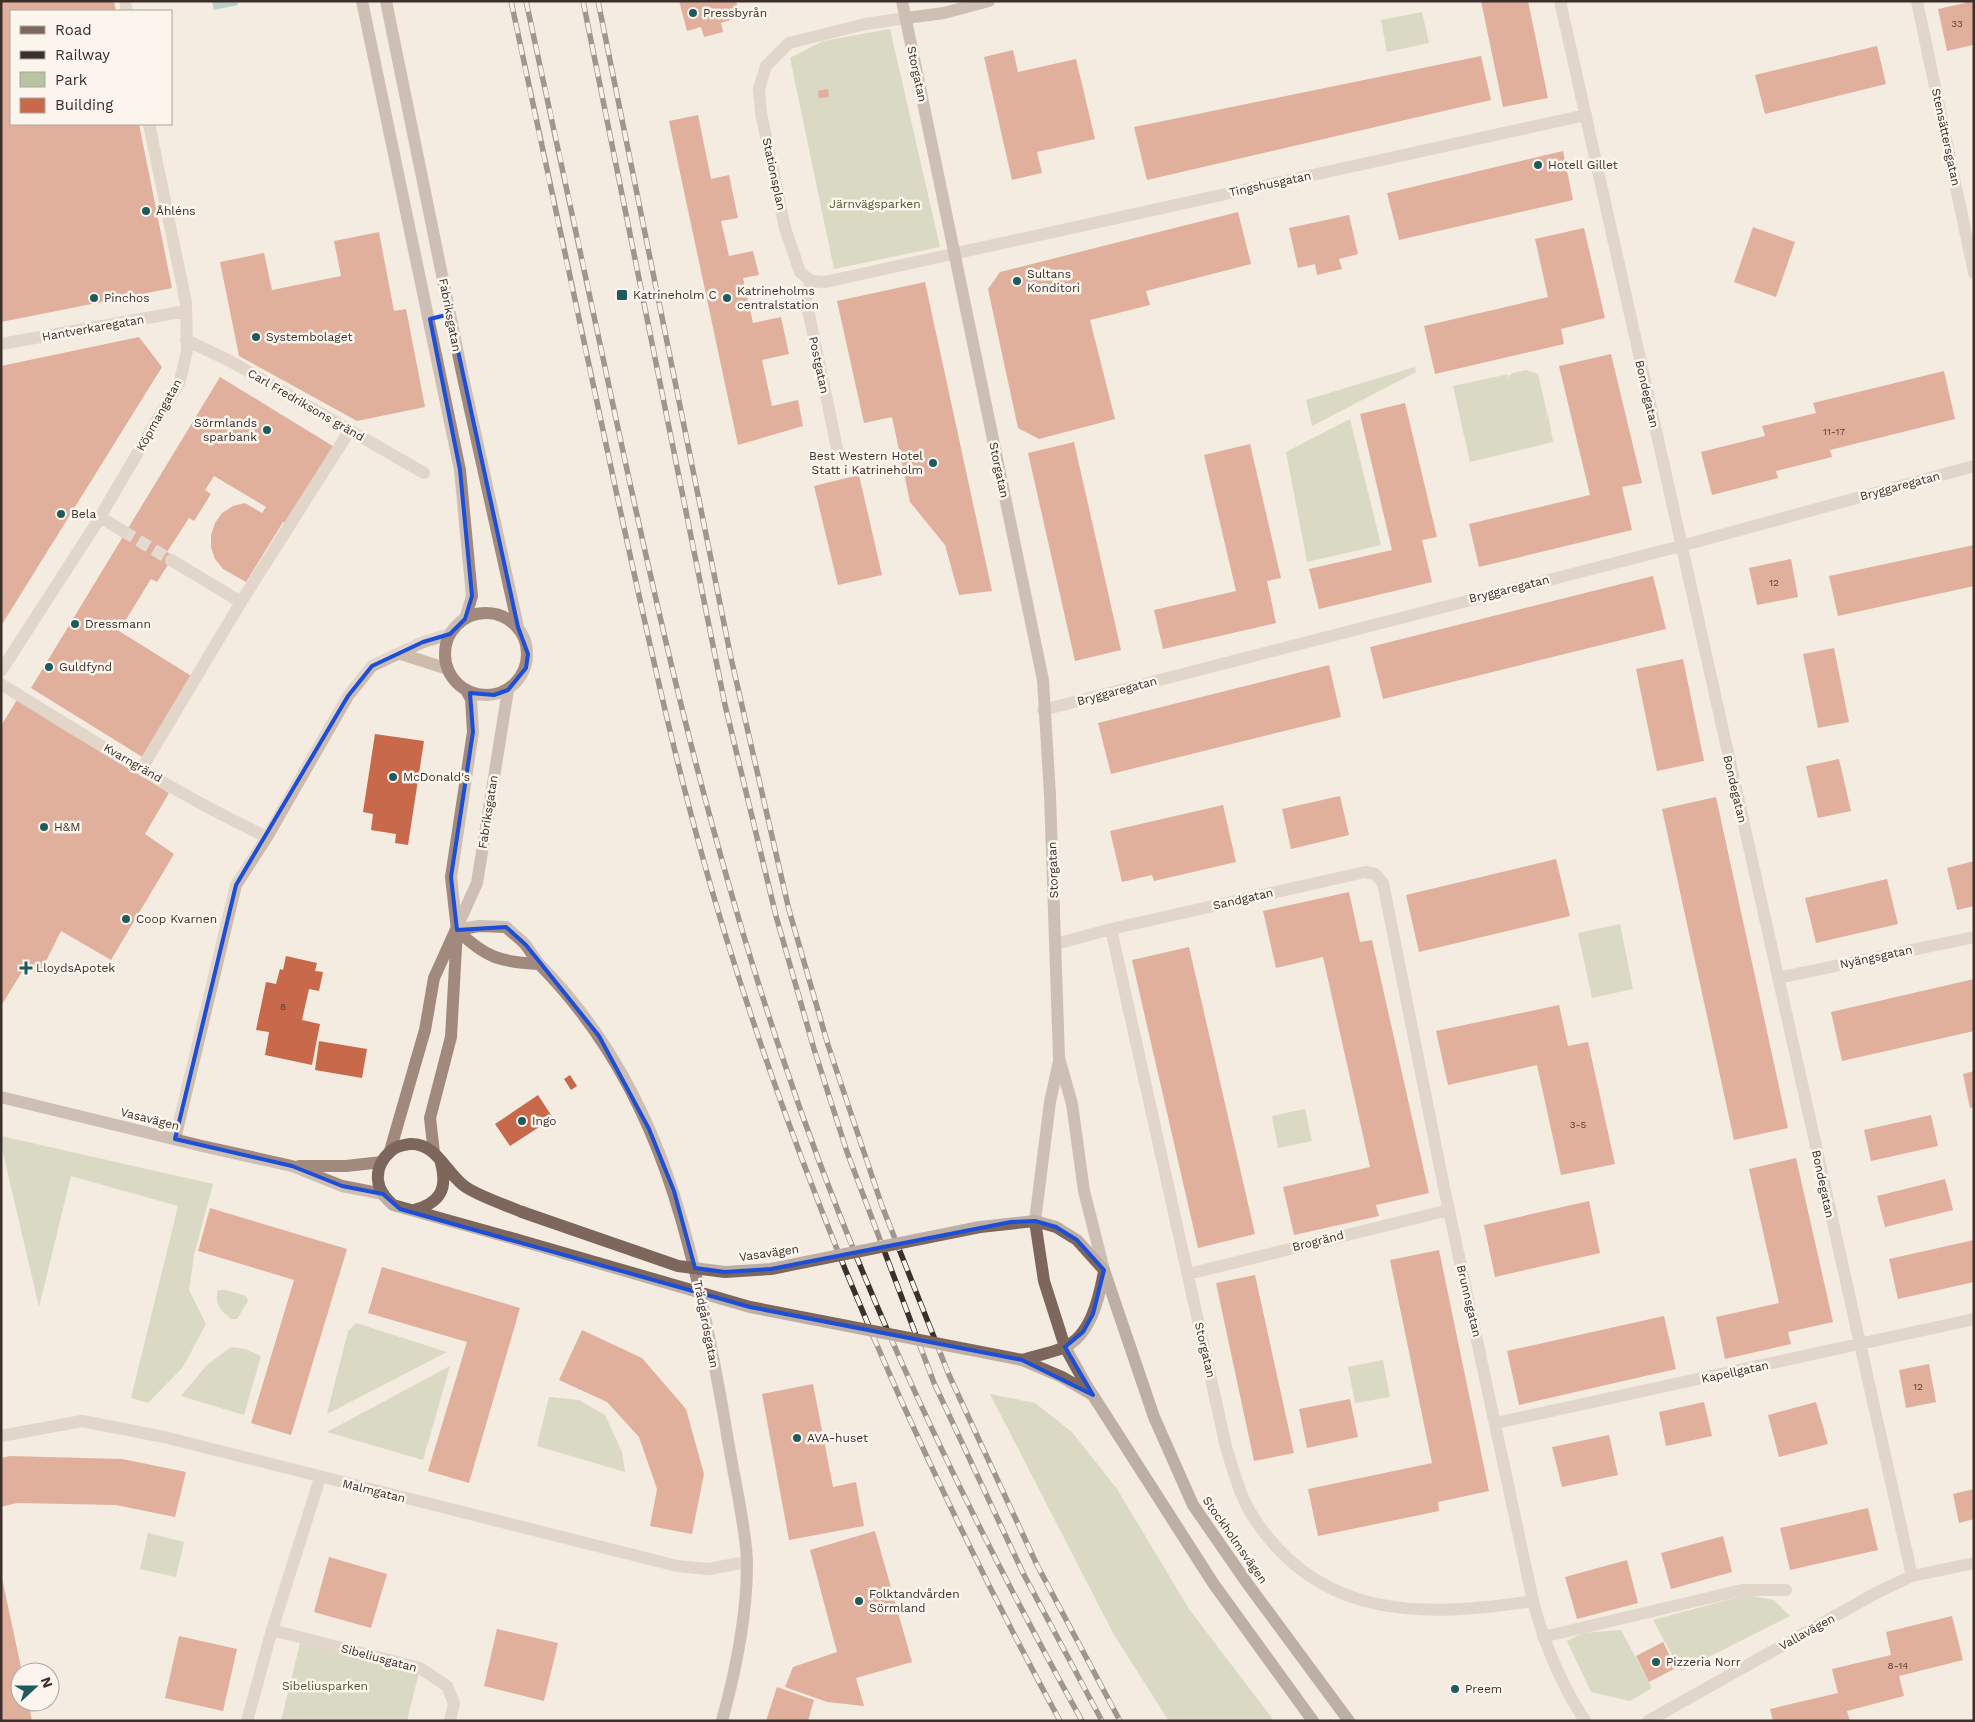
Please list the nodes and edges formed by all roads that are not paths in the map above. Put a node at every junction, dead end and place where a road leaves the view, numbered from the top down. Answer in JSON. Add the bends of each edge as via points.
{"nodes":[{"id":1,"x":362,"y":1,"type":"edge"},
{"id":2,"x":386,"y":1,"type":"edge"},
{"id":3,"x":902,"y":1,"type":"edge"},
{"id":4,"x":989,"y":1,"type":"edge"},
{"id":5,"x":1560,"y":1,"type":"edge"},
{"id":6,"x":1917,"y":1,"type":"edge"},
{"id":7,"x":906,"y":18,"type":"junction"},
{"id":8,"x":1586,"y":115,"type":"junction"},
{"id":9,"x":149,"y":125,"type":"edge"},
{"id":10,"x":954,"y":253,"type":"junction"},
{"id":11,"x":1974,"y":273,"type":"edge"},
{"id":12,"x":810,"y":281,"type":"junction"},
{"id":13,"x":186,"y":311,"type":"junction"},
{"id":14,"x":450,"y":314,"type":"junction"},
{"id":15,"x":430,"y":319,"type":"junction"},
{"id":16,"x":186,"y":340,"type":"junction"},
{"id":17,"x":1,"y":344,"type":"edge"},
{"id":18,"x":350,"y":430,"type":"junction"},
{"id":19,"x":837,"y":448,"type":"dead end"},
{"id":20,"x":1974,"y":466,"type":"edge"},
{"id":21,"x":424,"y":473,"type":"dead end"},
{"id":22,"x":100,"y":516,"type":"junction"},
{"id":23,"x":123,"y":531,"type":"tunnel mouth"},
{"id":24,"x":1681,"y":546,"type":"junction"},
{"id":25,"x":171,"y":560,"type":"tunnel mouth"},
{"id":26,"x":241,"y":602,"type":"junction"},
{"id":27,"x":465,"y":619,"type":"junction"},
{"id":28,"x":518,"y":627,"type":"junction"},
{"id":29,"x":450,"y":634,"type":"junction"},
{"id":30,"x":401,"y":654,"type":"junction"},
{"id":31,"x":448,"y":669,"type":"junction"},
{"id":32,"x":1,"y":671,"type":"edge"},
{"id":33,"x":1,"y":684,"type":"edge"},
{"id":34,"x":466,"y":690,"type":"junction"},
{"id":35,"x":508,"y":690,"type":"junction"},
{"id":36,"x":1043,"y":710,"type":"junction"},
{"id":37,"x":142,"y":768,"type":"junction"},
{"id":38,"x":267,"y":837,"type":"junction"},
{"id":39,"x":1375,"y":874,"type":"joint"},
{"id":40,"x":1111,"y":929,"type":"junction"},
{"id":41,"x":457,"y":930,"type":"junction"},
{"id":42,"x":1974,"y":937,"type":"edge"},
{"id":43,"x":1056,"y":944,"type":"junction"},
{"id":44,"x":538,"y":964,"type":"junction"},
{"id":45,"x":1778,"y":978,"type":"junction"},
{"id":46,"x":1059,"y":1058,"type":"junction"},
{"id":47,"x":1,"y":1097,"type":"edge"},
{"id":48,"x":175,"y":1139,"type":"junction"},
{"id":49,"x":390,"y":1151,"type":"junction"},
{"id":50,"x":438,"y":1158,"type":"junction"},
{"id":51,"x":382,"y":1162,"type":"junction"},
{"id":52,"x":292,"y":1166,"type":"junction"},
{"id":53,"x":383,"y":1194,"type":"junction"},
{"id":54,"x":414,"y":1210,"type":"junction"},
{"id":55,"x":1448,"y":1210,"type":"junction"},
{"id":56,"x":1034,"y":1221,"type":"junction"},
{"id":57,"x":1104,"y":1270,"type":"junction"},
{"id":58,"x":1188,"y":1274,"type":"junction"},
{"id":59,"x":1974,"y":1319,"type":"edge"},
{"id":60,"x":1859,"y":1345,"type":"junction"},
{"id":61,"x":1065,"y":1347,"type":"junction"},
{"id":62,"x":1022,"y":1360,"type":"junction"},
{"id":63,"x":1093,"y":1394,"type":"junction"},
{"id":64,"x":1496,"y":1424,"type":"junction"},
{"id":65,"x":1,"y":1436,"type":"edge"},
{"id":66,"x":320,"y":1478,"type":"junction"},
{"id":67,"x":747,"y":1562,"type":"junction"},
{"id":68,"x":1974,"y":1563,"type":"edge"},
{"id":69,"x":1912,"y":1576,"type":"junction"},
{"id":70,"x":1786,"y":1590,"type":"dead end"},
{"id":71,"x":1533,"y":1600,"type":"junction"},
{"id":72,"x":272,"y":1630,"type":"junction"},
{"id":73,"x":1542,"y":1637,"type":"junction"},
{"id":74,"x":247,"y":1721,"type":"edge"},
{"id":75,"x":450,"y":1721,"type":"edge"},
{"id":76,"x":722,"y":1721,"type":"edge"},
{"id":77,"x":1313,"y":1721,"type":"edge"},
{"id":78,"x":1349,"y":1721,"type":"edge"},
{"id":79,"x":1585,"y":1721,"type":"edge"},
{"id":80,"x":1648,"y":1721,"type":"edge"}],
"edges":[{"from":1,"to":15,"type":"street","name":"Fabriksgatan"},
{"from":2,"to":14,"type":"street","name":"Fabriksgatan"},
{"from":3,"to":7,"type":"street","name":"Storgatan"},
{"from":4,"to":7,"type":"street","via":[[944,13]]},
{"from":5,"to":8,"type":"street","name":"Bondegatan"},
{"from":6,"to":11,"type":"street","name":"Stensättersgatan"},
{"from":7,"to":10,"type":"street","name":"Storgatan"},
{"from":7,"to":12,"type":"street","name":"Stationsplan","via":[[865,24],[789,43],[766,66],[759,89],[761,113],[786,228],[800,272]]},
{"from":8,"to":10,"type":"street","name":"Tingshusgatan"},
{"from":8,"to":24,"type":"street","name":"Bondegatan"},
{"from":9,"to":13,"type":"street","name":"Köpmangatan"},
{"from":10,"to":12,"type":"street","via":[[825,282]]},
{"from":10,"to":36,"type":"street","name":"Storgatan","via":[[1043,680]]},
{"from":12,"to":19,"type":"street","name":"Postgatan","via":[[806,300]]},
{"from":13,"to":16,"type":"street","name":"Köpmangatan"},
{"from":13,"to":17,"type":"street","name":"Hantverkaregatan"},
{"from":14,"to":15,"type":"street"},
{"from":14,"to":28,"type":"street","name":"Fabriksgatan"},
{"from":15,"to":27,"type":"street","name":"Fabriksgatan","via":[[460,470],[472,596]]},
{"from":16,"to":18,"type":"street","name":"Carl Fredriksons gränd","via":[[230,361]]},
{"from":16,"to":22,"type":"street","name":"Köpmangatan","via":[[180,381]]},
{"from":18,"to":21,"type":"street","name":"Carl Fredriksons gränd"},
{"from":18,"to":26,"type":"street"},
{"from":20,"to":24,"type":"street","name":"Bryggaregatan"},
{"from":22,"to":23,"type":"street"},
{"from":22,"to":32,"type":"street","name":"Köpmangatan"},
{"from":24,"to":36,"type":"street","name":"Bryggaregatan"},
{"from":24,"to":45,"type":"street","name":"Bondegatan"},
{"from":25,"to":26,"type":"street"},
{"from":26,"to":37,"type":"street"},
{"from":27,"to":28,"type":"street","via":[[493,613]]},
{"from":27,"to":29,"type":"street"},
{"from":28,"to":35,"type":"street","via":[[528,654],[526,668]]},
{"from":29,"to":30,"type":"street","via":[[423,642]]},
{"from":29,"to":31,"type":"street","via":[[445,652]]},
{"from":30,"to":31,"type":"street"},
{"from":30,"to":38,"type":"street","via":[[372,666],[348,696]]},
{"from":31,"to":34,"type":"street","via":[[455,682]]},
{"from":33,"to":37,"type":"street","name":"Kvarngränd"},
{"from":34,"to":35,"type":"street","via":[[486,696]]},
{"from":34,"to":41,"type":"street","name":"Fabriksgatan","via":[[471,700],[473,732],[451,877]]},
{"from":35,"to":41,"type":"street","name":"Fabriksgatan","via":[[478,883]]},
{"from":36,"to":43,"type":"street","name":"Storgatan"},
{"from":37,"to":38,"type":"street","name":"Kvarngränd","via":[[238,824]]},
{"from":38,"to":48,"type":"street","via":[[236,885]]},
{"from":39,"to":40,"type":"street","name":"Sandgatan","via":[[1365,872]]},
{"from":39,"to":55,"type":"street","name":"Brunnsgatan","via":[[1382,883]]},
{"from":40,"to":43,"type":"street"},
{"from":40,"to":58,"type":"street","name":"Storgatan"},
{"from":41,"to":44,"type":"street","via":[[476,949],[497,959]]},
{"from":41,"to":44,"type":"street","name":"Trädgårdsgatan","via":[[479,926],[506,927],[526,945]]},
{"from":41,"to":49,"type":"street","name":"Fabriksgatan","via":[[434,978],[425,1030]]},
{"from":41,"to":50,"type":"street","name":"Fabriksgatan","via":[[451,1036],[430,1118]]},
{"from":42,"to":45,"type":"street","name":"Nyängsgatan"},
{"from":43,"to":46,"type":"street","name":"Storgatan"},
{"from":44,"to":67,"type":"street","name":"Trädgårdsgatan","via":[[571,998],[599,1036],[649,1129],[674,1191],[707,1327]]},
{"from":45,"to":60,"type":"street","name":"Bondegatan"},
{"from":46,"to":56,"type":"street","name":"Storgatan"},
{"from":46,"to":57,"type":"street","name":"Storgatan","via":[[1072,1104],[1084,1191]]},
{"from":47,"to":48,"type":"street","name":"Vasavägen"},
{"from":48,"to":52,"type":"street","name":"Vasavägen"},
{"from":49,"to":50,"type":"main road","name":"Vasavägen","via":[[416,1144]]},
{"from":49,"to":51,"type":"main road"},
{"from":50,"to":54,"type":"main road","via":[[444,1175],[441,1192],[433,1203]]},
{"from":50,"to":56,"type":"main road","name":"Vasavägen","bridge":true,"via":[[463,1186],[522,1212],[678,1266],[725,1272],[771,1269],[980,1227]]},
{"from":51,"to":52,"type":"street","name":"Vasavägen"},
{"from":51,"to":53,"type":"main road","via":[[378,1181]]},
{"from":52,"to":53,"type":"street","name":"Vasavägen","via":[[342,1186]]},
{"from":53,"to":54,"type":"main road","name":"Vasavägen","via":[[393,1205]]},
{"from":54,"to":62,"type":"main road","name":"Vasavägen","bridge":true,"via":[[750,1307]]},
{"from":55,"to":58,"type":"street","name":"Brogränd"},
{"from":55,"to":64,"type":"street","name":"Brunnsgatan"},
{"from":56,"to":57,"type":"main road","name":"Vasavägen","via":[[1056,1227],[1077,1240]]},
{"from":56,"to":61,"type":"main road","via":[[1044,1281]]},
{"from":57,"to":61,"type":"main road","via":[[1093,1314],[1082,1332]]},
{"from":57,"to":78,"type":"main road","name":"Stockholmsvägen","via":[[1154,1417],[1193,1505],[1246,1583]]},
{"from":58,"to":71,"type":"street","name":"Storgatan","via":[[1227,1451],[1236,1478],[1250,1513],[1284,1556],[1308,1576],[1342,1594],[1408,1610],[1496,1606]]},
{"from":59,"to":60,"type":"street","name":"Kapellgatan"},
{"from":60,"to":64,"type":"street","name":"Kapellgatan"},
{"from":60,"to":69,"type":"street","name":"Bondegatan"},
{"from":61,"to":62,"type":"main road"},
{"from":61,"to":63,"type":"main road"},
{"from":62,"to":63,"type":"main road","name":"Vasavägen"},
{"from":63,"to":77,"type":"main road","via":[[1214,1583]]},
{"from":64,"to":71,"type":"street","name":"Brunnsgatan"},
{"from":65,"to":66,"type":"street","name":"Malmgatan","via":[[82,1422],[164,1438]]},
{"from":66,"to":67,"type":"street","name":"Malmgatan","via":[[677,1566],[708,1569]]},
{"from":66,"to":72,"type":"street"},
{"from":67,"to":76,"type":"street","name":"Trädgårdsgatan","via":[[737,1664]]},
{"from":68,"to":69,"type":"street","name":"Vallavägen"},
{"from":69,"to":80,"type":"street","name":"Vallavägen"},
{"from":70,"to":73,"type":"street","via":[[1742,1590]]},
{"from":71,"to":73,"type":"street","name":"Brunnsgatan"},
{"from":72,"to":74,"type":"street"},
{"from":72,"to":75,"type":"street","name":"Sibeliusgatan","via":[[420,1668],[447,1686],[454,1703]]},
{"from":73,"to":79,"type":"street","name":"Brunnsgatan"}]}
